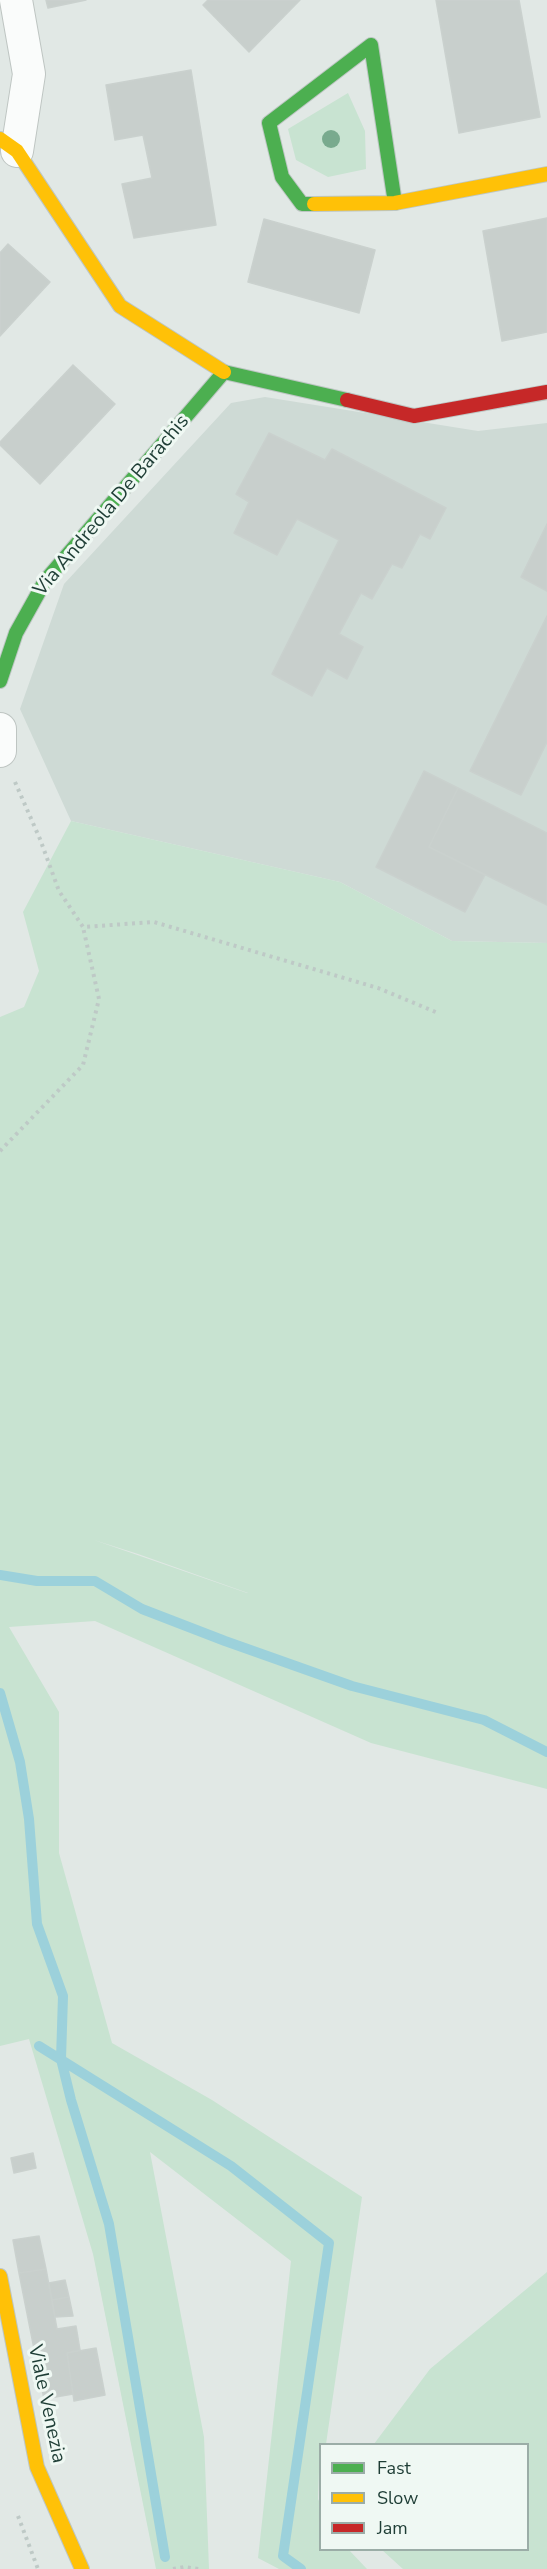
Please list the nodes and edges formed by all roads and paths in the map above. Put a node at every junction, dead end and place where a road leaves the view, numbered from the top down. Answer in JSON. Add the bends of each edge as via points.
{"nodes":[{"id":1,"x":16,"y":0,"type":"edge"},
{"id":2,"x":9,"y":145,"type":"edge"},
{"id":3,"x":547,"y":174,"type":"edge"},
{"id":4,"x":395,"y":202,"type":"junction"},
{"id":5,"x":224,"y":372,"type":"junction"},
{"id":6,"x":547,"y":392,"type":"edge"},
{"id":7,"x":0,"y":681,"type":"edge"},
{"id":8,"x":0,"y":744,"type":"edge"},
{"id":9,"x":83,"y":927,"type":"junction"},
{"id":10,"x":438,"y":1013,"type":"dead end"},
{"id":11,"x":0,"y":1151,"type":"edge"},
{"id":12,"x":0,"y":2277,"type":"edge"},
{"id":13,"x":82,"y":2569,"type":"edge"},
{"id":14,"x":173,"y":2569,"type":"edge"},
{"id":15,"x":200,"y":2569,"type":"edge"}],
"edges":[{"from":1,"to":2,"type":"street","via":[[29,74]]},
{"from":2,"to":5,"type":"street","via":[[120,306]]},
{"from":3,"to":4,"type":"street"},
{"from":4,"to":4,"type":"street","via":[[378,90],[370,45],[269,123],[282,177],[302,204]]},
{"from":5,"to":6,"type":"street","via":[[414,416]]},
{"from":5,"to":7,"type":"street","name":"Via Andreola De Barachis","via":[[45,581],[16,633]]},
{"from":8,"to":9,"type":"path","via":[[59,891]]},
{"from":9,"to":10,"type":"path","via":[[154,922],[378,988]]},
{"from":9,"to":11,"type":"path","via":[[99,999],[83,1065]]},
{"from":12,"to":13,"type":"street","name":"Viale Venezia","via":[[37,2468]]},
{"from":14,"to":15,"type":"path"}]}
